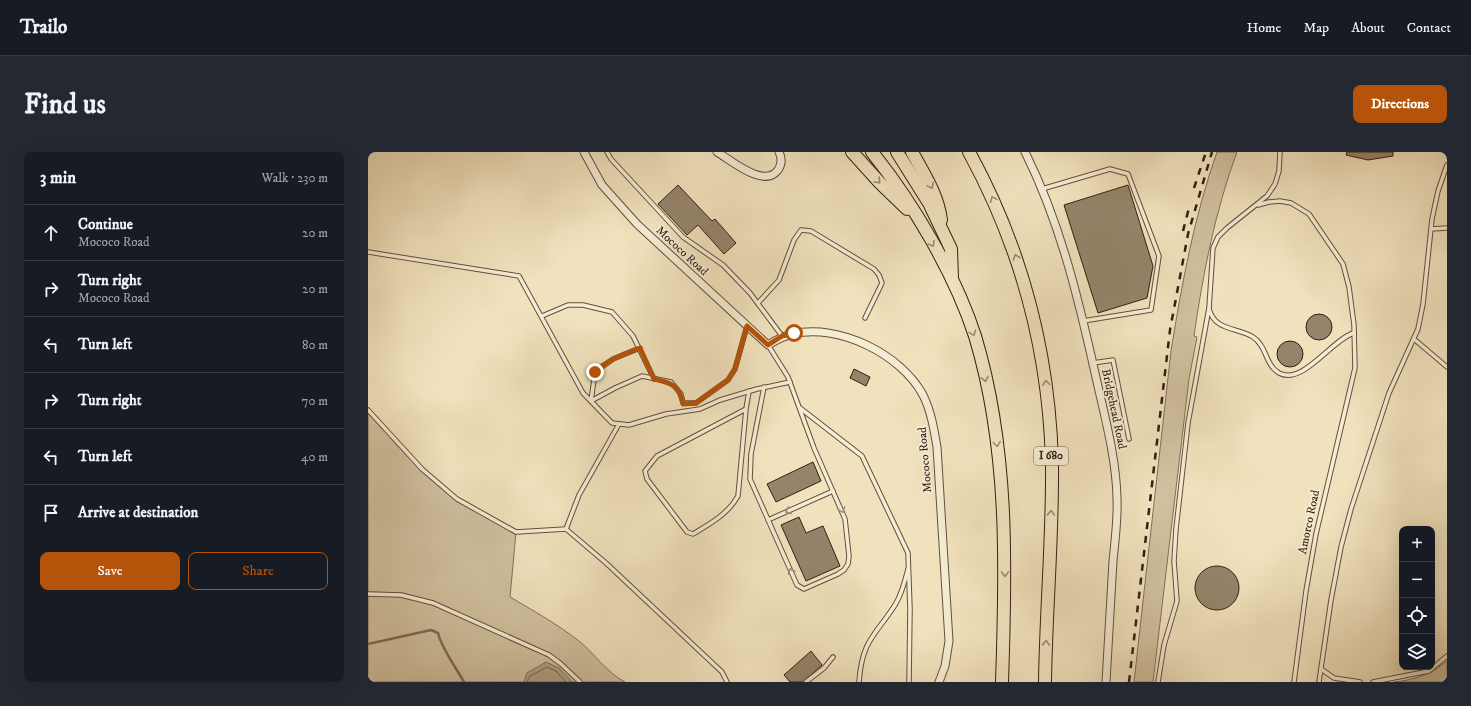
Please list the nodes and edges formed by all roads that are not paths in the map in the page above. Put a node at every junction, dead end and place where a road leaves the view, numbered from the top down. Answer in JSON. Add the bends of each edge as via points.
{"nodes":[{"id":1,"x":584,"y":152,"type":"edge"},
{"id":2,"x":607,"y":152,"type":"edge"},
{"id":3,"x":717,"y":152,"type":"edge"},
{"id":4,"x":779,"y":152,"type":"edge"},
{"id":5,"x":852,"y":152,"type":"edge"},
{"id":6,"x":872,"y":152,"type":"edge"},
{"id":7,"x":897,"y":152,"type":"edge"},
{"id":8,"x":912,"y":152,"type":"edge"},
{"id":9,"x":969,"y":152,"type":"edge"},
{"id":10,"x":1025,"y":152,"type":"edge"},
{"id":11,"x":1280,"y":152,"type":"edge"},
{"id":12,"x":1447,"y":165,"type":"edge"},
{"id":13,"x":1042,"y":189,"type":"junction"},
{"id":14,"x":1257,"y":206,"type":"junction"},
{"id":15,"x":918,"y":219,"type":"junction"},
{"id":16,"x":1447,"y":228,"type":"edge"},
{"id":17,"x":1431,"y":229,"type":"junction"},
{"id":18,"x":942,"y":230,"type":"junction"},
{"id":19,"x":368,"y":252,"type":"edge"},
{"id":20,"x":952,"y":282,"type":"junction"},
{"id":21,"x":758,"y":303,"type":"junction"},
{"id":22,"x":1208,"y":308,"type":"junction"},
{"id":23,"x":542,"y":316,"type":"junction"},
{"id":24,"x":865,"y":318,"type":"dead end"},
{"id":25,"x":1083,"y":321,"type":"junction"},
{"id":26,"x":747,"y":326,"type":"junction"},
{"id":27,"x":1354,"y":333,"type":"junction"},
{"id":28,"x":782,"y":336,"type":"junction"},
{"id":29,"x":1414,"y":339,"type":"junction"},
{"id":30,"x":768,"y":345,"type":"junction"},
{"id":31,"x":640,"y":348,"type":"junction"},
{"id":32,"x":1093,"y":363,"type":"junction"},
{"id":33,"x":1447,"y":367,"type":"edge"},
{"id":34,"x":654,"y":379,"type":"junction"},
{"id":35,"x":790,"y":382,"type":"junction"},
{"id":36,"x":764,"y":387,"type":"junction"},
{"id":37,"x":749,"y":391,"type":"junction"},
{"id":38,"x":591,"y":401,"type":"junction"},
{"id":39,"x":800,"y":408,"type":"junction"},
{"id":40,"x":746,"y":409,"type":"junction"},
{"id":41,"x":368,"y":410,"type":"edge"},
{"id":42,"x":618,"y":424,"type":"junction"},
{"id":43,"x":1129,"y":439,"type":"dead end"},
{"id":44,"x":834,"y":491,"type":"junction"},
{"id":45,"x":768,"y":520,"type":"junction"},
{"id":46,"x":566,"y":529,"type":"junction"},
{"id":47,"x":909,"y":566,"type":"junction"},
{"id":48,"x":368,"y":594,"type":"edge"},
{"id":49,"x":1447,"y":656,"type":"edge"},
{"id":50,"x":833,"y":657,"type":"dead end"},
{"id":51,"x":1321,"y":668,"type":"junction"},
{"id":52,"x":580,"y":682,"type":"edge"},
{"id":53,"x":727,"y":682,"type":"edge"},
{"id":54,"x":806,"y":682,"type":"edge"},
{"id":55,"x":859,"y":682,"type":"edge"},
{"id":56,"x":909,"y":682,"type":"edge"},
{"id":57,"x":939,"y":682,"type":"edge"},
{"id":58,"x":1002,"y":682,"type":"edge"},
{"id":59,"x":1045,"y":682,"type":"edge"},
{"id":60,"x":1106,"y":682,"type":"edge"},
{"id":61,"x":1158,"y":682,"type":"edge"},
{"id":62,"x":1294,"y":682,"type":"edge"},
{"id":63,"x":1319,"y":682,"type":"edge"},
{"id":64,"x":1360,"y":682,"type":"edge"},
{"id":65,"x":1373,"y":682,"type":"edge"}],
"edges":[{"from":1,"to":26,"type":"street","name":"Mococo Road","via":[[602,185],[637,224]]},
{"from":2,"to":21,"type":"lane","via":[[683,237],[723,265]]},
{"from":3,"to":4,"type":"street","via":[[763,177],[772,176],[778,170],[781,162]]},
{"from":5,"to":15,"type":"highway","one_way":true},
{"from":6,"to":15,"type":"highway"},
{"from":7,"to":18,"type":"highway"},
{"from":8,"to":18,"type":"highway","one_way":true,"via":[[939,205]]},
{"from":59,"to":9,"type":"highway","number":"I 680","one_way":true,"via":[[1052,481],[1046,385],[1035,326],[1018,263],[994,202]]},
{"from":10,"to":13,"type":"street","name":"Bridgehead Road"},
{"from":11,"to":14,"type":"lane","via":[[1275,184]]},
{"from":12,"to":17,"type":"lane","via":[[1438,191]]},
{"from":13,"to":25,"type":"street","name":"Bridgehead Road","via":[[1066,259]]},
{"from":13,"to":25,"type":"lane","via":[[1110,169],[1128,174],[1160,256],[1151,310]]},
{"from":14,"to":22,"type":"lane","via":[[1218,237],[1211,261]]},
{"from":14,"to":27,"type":"lane","name":"Amorco Road","via":[[1280,201],[1291,203],[1309,214],[1343,264],[1349,286]]},
{"from":15,"to":20,"type":"highway","one_way":true},
{"from":16,"to":17,"type":"lane"},
{"from":17,"to":29,"type":"lane","via":[[1423,304]]},
{"from":18,"to":20,"type":"highway","via":[[952,249]]},
{"from":19,"to":23,"type":"lane","via":[[519,276]]},
{"from":20,"to":58,"type":"highway","one_way":true,"via":[[974,335],[991,406],[999,459],[1004,513],[1005,574]]},
{"from":21,"to":24,"type":"lane","via":[[779,280],[794,240],[801,230],[811,231],[874,269],[879,275],[882,283]]},
{"from":21,"to":28,"type":"lane"},
{"from":22,"to":27,"type":"lane","via":[[1211,318],[1216,323],[1240,331],[1260,342],[1275,370],[1283,375],[1298,374],[1341,339]]},
{"from":22,"to":61,"type":"lane","via":[[1188,424],[1176,529],[1174,561],[1177,600],[1164,645]]},
{"from":23,"to":31,"type":"lane","via":[[568,305],[612,312],[634,336]]},
{"from":23,"to":38,"type":"lane","via":[[583,393]]},
{"from":25,"to":32,"type":"street","name":"Bridgehead Road"},
{"from":26,"to":30,"type":"street","name":"Mococo Road"},
{"from":26,"to":34,"type":"lane","via":[[735,369],[728,380],[696,403],[683,404],[681,394],[671,382]]},
{"from":27,"to":62,"type":"lane","name":"Amorco Road","via":[[1355,368],[1316,534]]},
{"from":28,"to":30,"type":"street","name":"Mococo Road"},
{"from":28,"to":57,"type":"street","name":"Mococo Road","via":[[811,332],[852,339],[889,358],[914,382],[923,395],[933,420],[937,447],[949,630],[948,653]]},
{"from":29,"to":33,"type":"lane"},
{"from":29,"to":51,"type":"lane","via":[[1393,380],[1351,509],[1335,575]]},
{"from":30,"to":35,"type":"lane"},
{"from":31,"to":34,"type":"lane"},
{"from":31,"to":38,"type":"lane","via":[[613,359],[595,372]]},
{"from":32,"to":43,"type":"lane","via":[[1113,360]]},
{"from":32,"to":60,"type":"street","name":"Bridgehead Road","via":[[1117,498]]},
{"from":34,"to":38,"type":"lane","via":[[642,376]]},
{"from":35,"to":36,"type":"lane"},
{"from":35,"to":39,"type":"lane"},
{"from":36,"to":37,"type":"lane"},
{"from":36,"to":45,"type":"lane","via":[[751,454],[750,479]]},
{"from":37,"to":40,"type":"lane"},
{"from":37,"to":42,"type":"lane","via":[[700,409],[666,414],[629,425]]},
{"from":38,"to":42,"type":"lane","via":[[612,423]]},
{"from":39,"to":44,"type":"lane","via":[[814,448]]},
{"from":39,"to":47,"type":"lane","via":[[862,456],[903,541],[908,553]]},
{"from":40,"to":40,"type":"lane","via":[[657,456],[645,471],[647,479],[687,532],[692,534],[709,524],[732,507],[738,496]]},
{"from":41,"to":46,"type":"lane","via":[[422,469],[457,499],[516,532]]},
{"from":42,"to":46,"type":"lane","via":[[579,495]]},
{"from":44,"to":45,"type":"lane","one_way":true},
{"from":44,"to":45,"type":"lane","one_way":true,"via":[[845,519],[848,564],[838,574],[804,589],[797,585]]},
{"from":46,"to":53,"type":"lane","via":[[722,672]]},
{"from":47,"to":55,"type":"lane","via":[[901,594],[866,647]]},
{"from":47,"to":56,"type":"lane"},
{"from":48,"to":52,"type":"lane","via":[[401,596],[433,603],[548,655]]},
{"from":49,"to":65,"type":"lane","via":[[1429,671]]},
{"from":50,"to":54,"type":"lane"},
{"from":51,"to":63,"type":"lane"},
{"from":51,"to":64,"type":"lane","via":[[1334,678]]}]}
